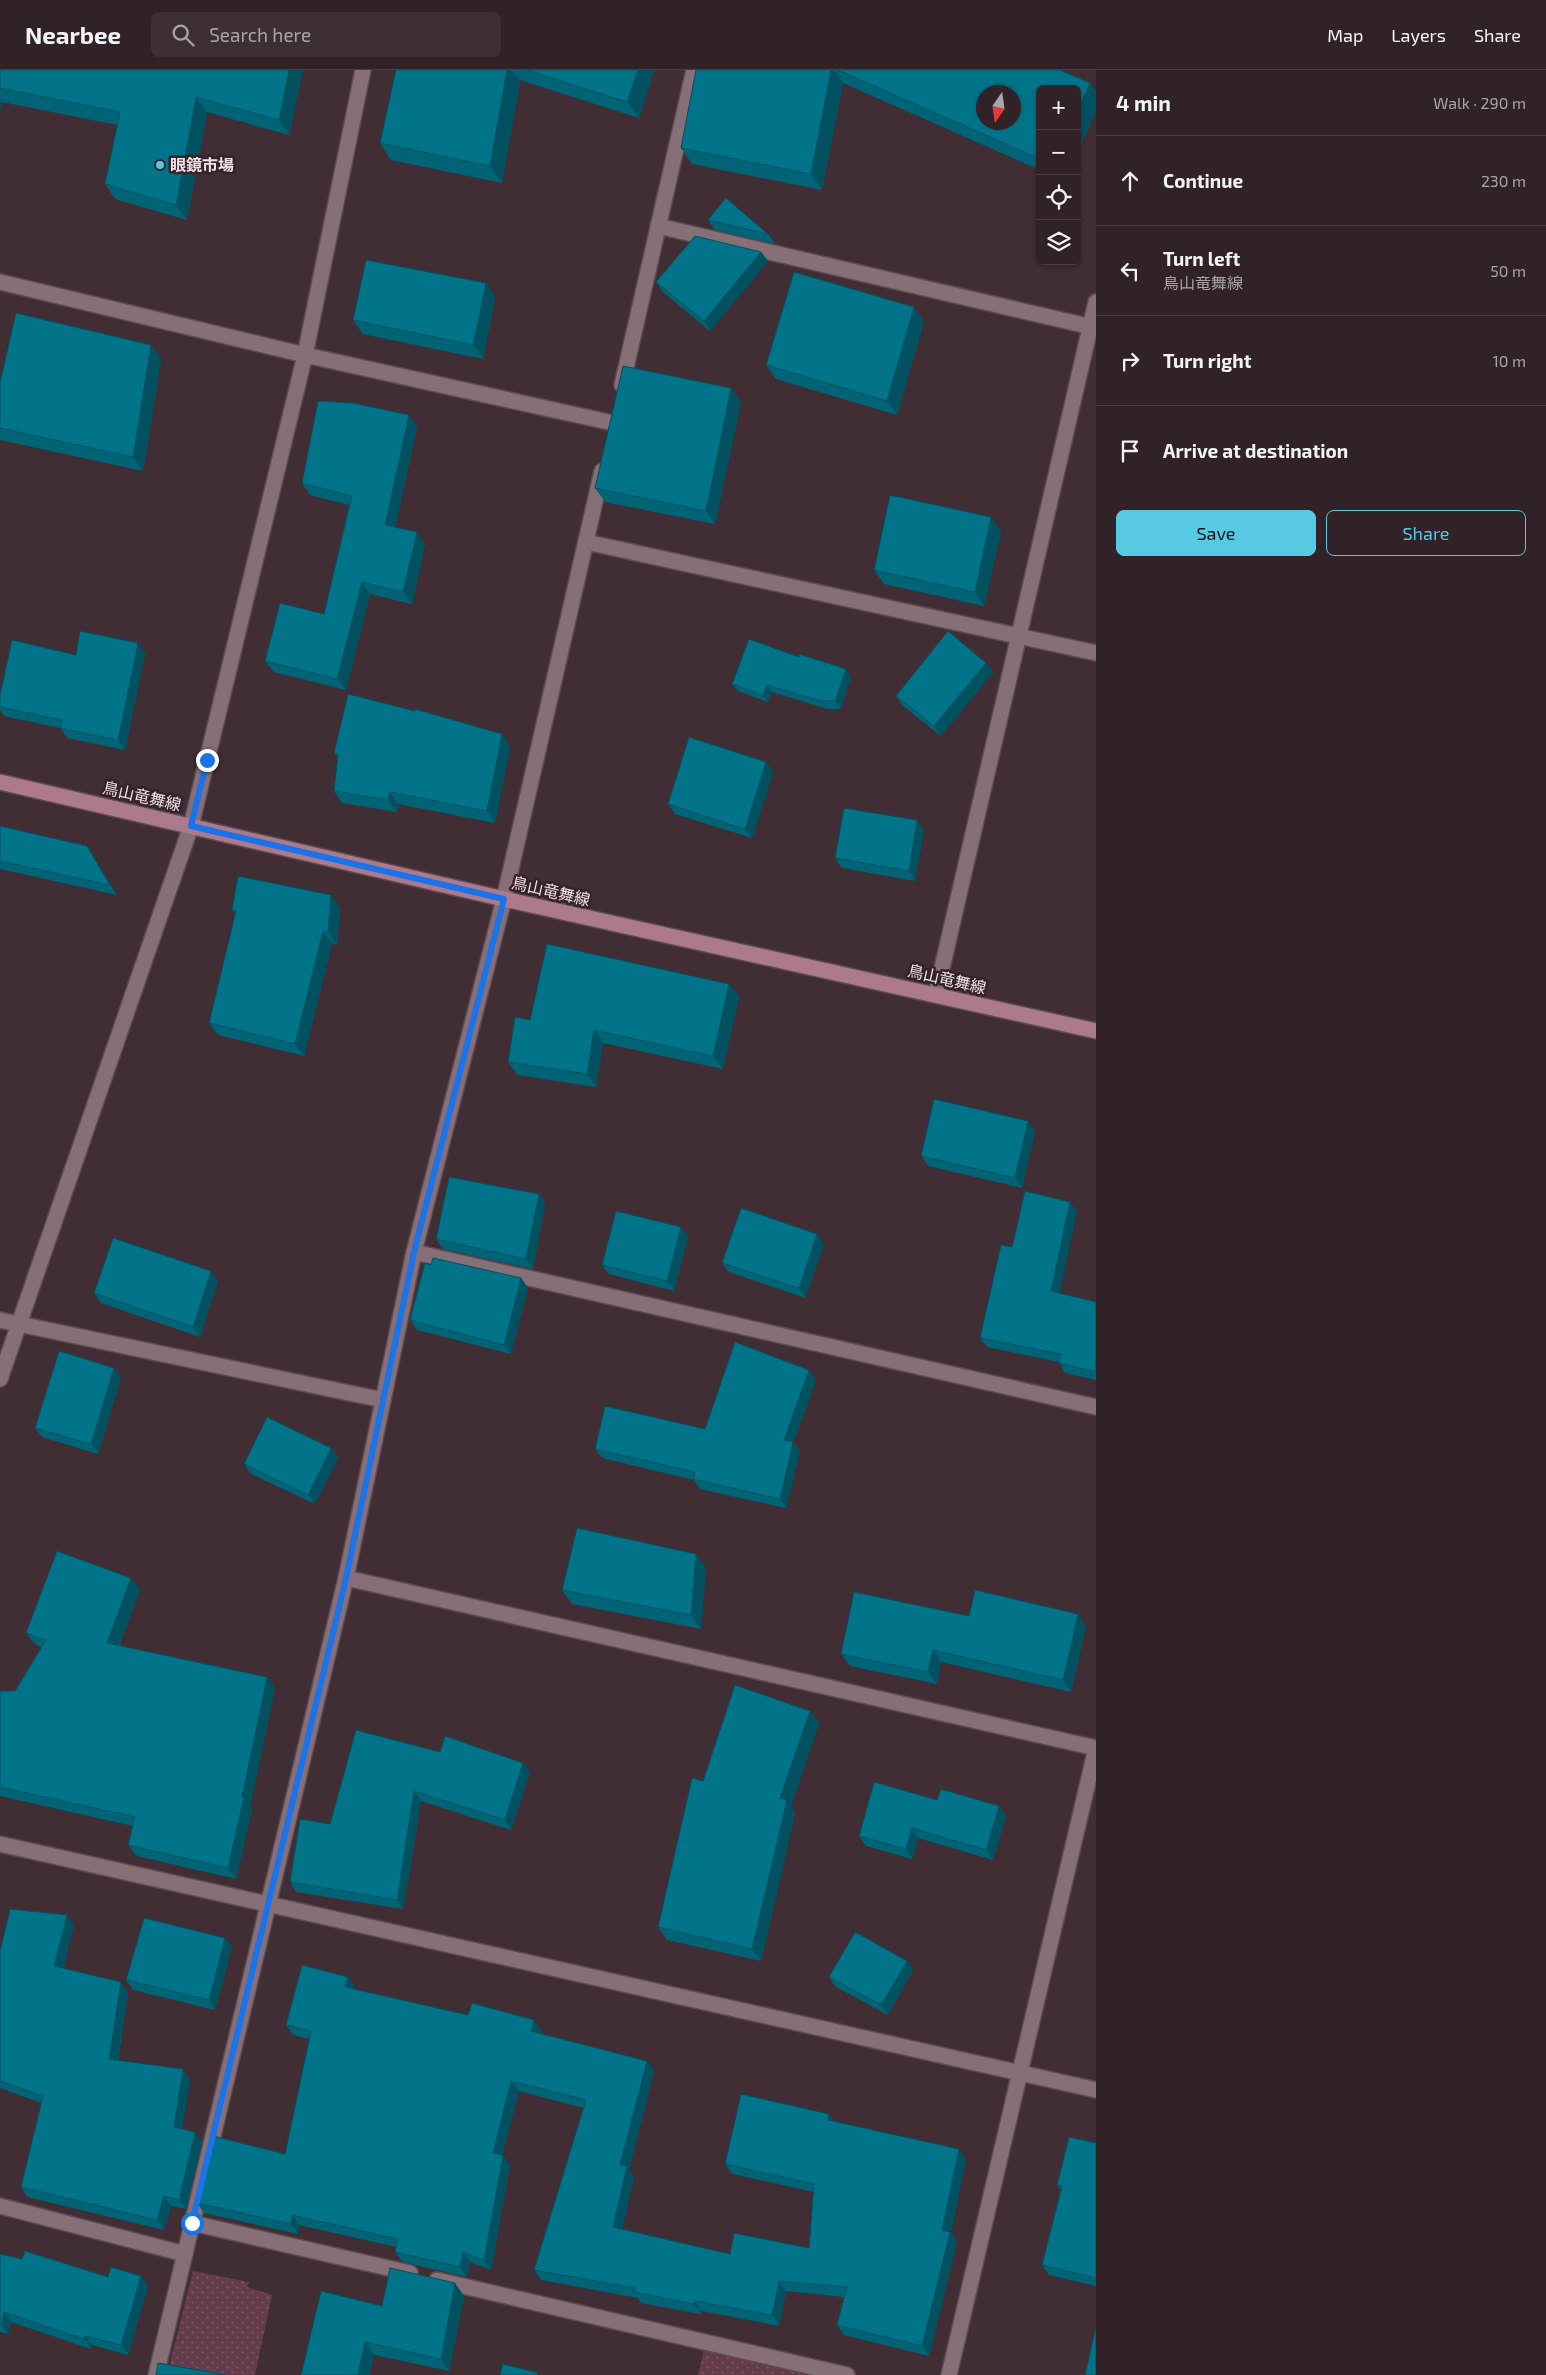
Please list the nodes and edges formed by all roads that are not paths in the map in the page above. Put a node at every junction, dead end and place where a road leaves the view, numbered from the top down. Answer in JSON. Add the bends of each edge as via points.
{"nodes":[{"id":1,"x":363,"y":70,"type":"edge"},
{"id":2,"x":694,"y":70,"type":"edge"},
{"id":3,"x":658,"y":226,"type":"junction"},
{"id":4,"x":0,"y":282,"type":"edge"},
{"id":5,"x":1096,"y":302,"type":"edge"},
{"id":6,"x":1093,"y":327,"type":"edge"},
{"id":7,"x":305,"y":356,"type":"junction"},
{"id":8,"x":613,"y":423,"type":"junction"},
{"id":9,"x":609,"y":441,"type":"edge"},
{"id":10,"x":604,"y":460,"type":"edge"},
{"id":11,"x":586,"y":542,"type":"junction"},
{"id":12,"x":1019,"y":636,"type":"junction"},
{"id":13,"x":1096,"y":653,"type":"edge"},
{"id":14,"x":0,"y":782,"type":"edge"},
{"id":15,"x":191,"y":826,"type":"junction"},
{"id":16,"x":504,"y":899,"type":"junction"},
{"id":17,"x":936,"y":994,"type":"junction"},
{"id":18,"x":1096,"y":1031,"type":"edge"},
{"id":19,"x":414,"y":1252,"type":"junction"},
{"id":20,"x":0,"y":1320,"type":"edge"},
{"id":21,"x":19,"y":1325,"type":"junction"},
{"id":22,"x":0,"y":1379,"type":"edge"},
{"id":23,"x":383,"y":1400,"type":"junction"},
{"id":24,"x":1096,"y":1407,"type":"edge"},
{"id":25,"x":346,"y":1578,"type":"junction"},
{"id":26,"x":1096,"y":1748,"type":"edge"},
{"id":27,"x":0,"y":1844,"type":"edge"},
{"id":28,"x":267,"y":1904,"type":"junction"},
{"id":29,"x":1020,"y":2073,"type":"junction"},
{"id":30,"x":1096,"y":2090,"type":"edge"},
{"id":31,"x":0,"y":2206,"type":"edge"},
{"id":32,"x":192,"y":2223,"type":"junction"},
{"id":33,"x":185,"y":2254,"type":"junction"},
{"id":34,"x":156,"y":2375,"type":"edge"},
{"id":35,"x":847,"y":2375,"type":"edge"},
{"id":36,"x":949,"y":2375,"type":"edge"}],
"edges":[{"from":1,"to":7,"type":"street"},
{"from":2,"to":3,"type":"street"},
{"from":3,"to":6,"type":"street"},
{"from":3,"to":8,"type":"street"},
{"from":4,"to":7,"type":"street"},
{"from":5,"to":6,"type":"street"},
{"from":6,"to":12,"type":"street"},
{"from":7,"to":8,"type":"street"},
{"from":7,"to":15,"type":"street"},
{"from":8,"to":9,"type":"street"},
{"from":10,"to":11,"type":"street"},
{"from":11,"to":12,"type":"street"},
{"from":11,"to":16,"type":"street"},
{"from":12,"to":13,"type":"street"},
{"from":12,"to":17,"type":"street"},
{"from":14,"to":15,"type":"main road","name":"鳥山竜舞線"},
{"from":15,"to":16,"type":"main road","name":"鳥山竜舞線"},
{"from":15,"to":21,"type":"street"},
{"from":16,"to":17,"type":"main road","name":"鳥山竜舞線"},
{"from":16,"to":19,"type":"street"},
{"from":17,"to":18,"type":"main road","name":"鳥山竜舞線"},
{"from":19,"to":23,"type":"street"},
{"from":19,"to":24,"type":"street"},
{"from":20,"to":21,"type":"street"},
{"from":21,"to":22,"type":"street"},
{"from":21,"to":23,"type":"street"},
{"from":23,"to":25,"type":"street"},
{"from":25,"to":26,"type":"street"},
{"from":25,"to":28,"type":"street"},
{"from":26,"to":29,"type":"street"},
{"from":27,"to":28,"type":"street"},
{"from":28,"to":29,"type":"street"},
{"from":28,"to":32,"type":"street"},
{"from":29,"to":30,"type":"street"},
{"from":29,"to":36,"type":"street"},
{"from":31,"to":33,"type":"street"},
{"from":32,"to":33,"type":"street"},
{"from":32,"to":35,"type":"street"},
{"from":33,"to":34,"type":"street"}]}
